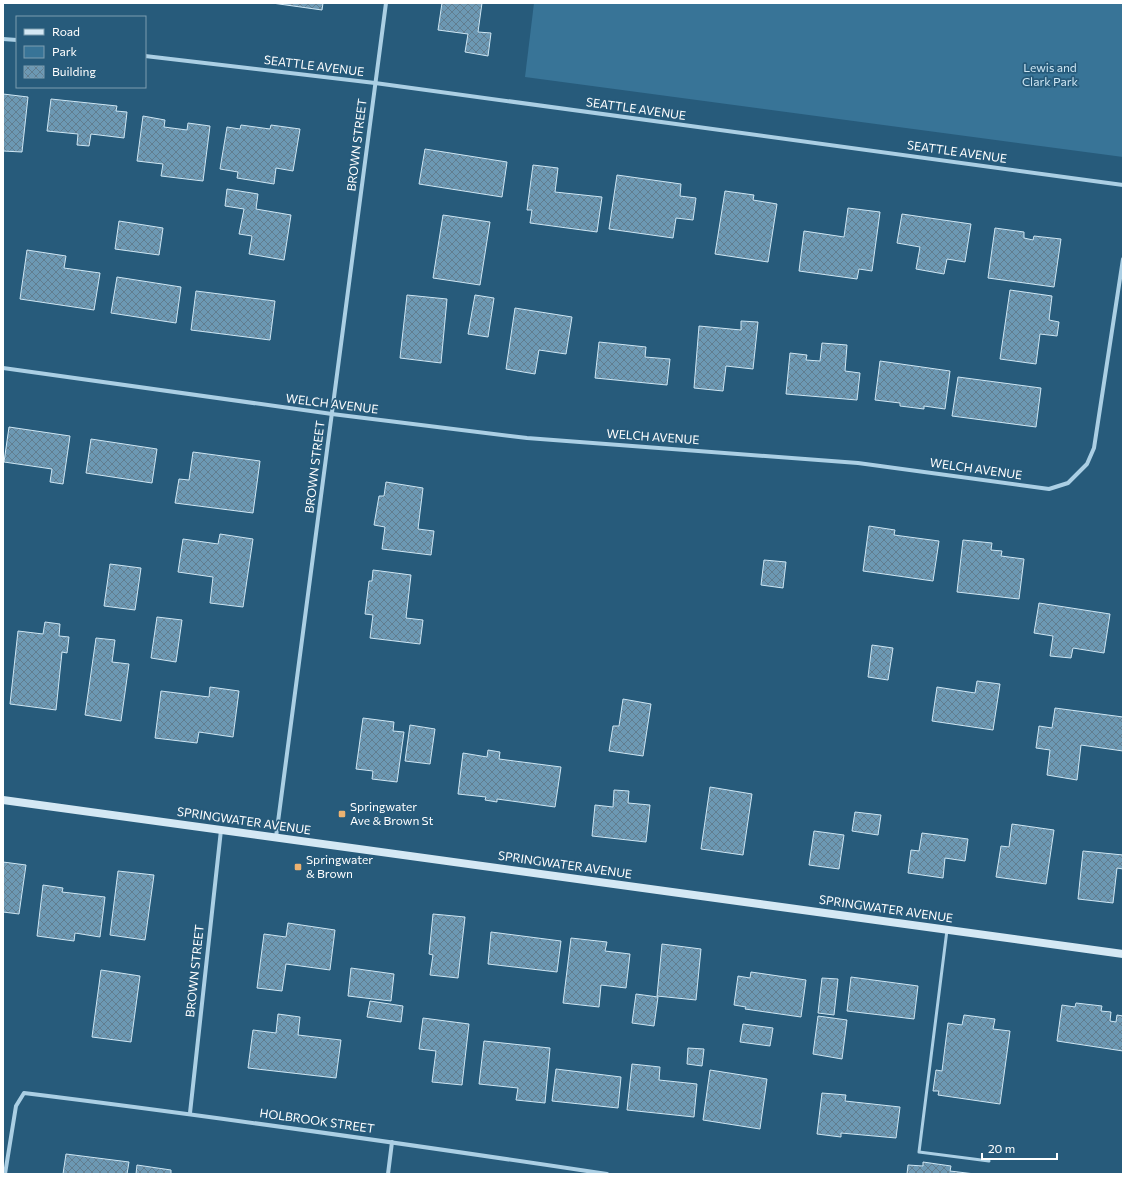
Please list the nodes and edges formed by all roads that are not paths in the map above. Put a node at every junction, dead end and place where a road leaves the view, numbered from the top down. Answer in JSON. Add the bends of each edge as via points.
{"nodes":[{"id":1,"x":386,"y":3,"type":"edge"},
{"id":2,"x":3,"y":39,"type":"edge"},
{"id":3,"x":16,"y":40,"type":"edge"},
{"id":4,"x":146,"y":56,"type":"edge"},
{"id":5,"x":375,"y":84,"type":"junction"},
{"id":6,"x":1123,"y":185,"type":"edge"},
{"id":7,"x":1123,"y":259,"type":"edge"},
{"id":8,"x":3,"y":368,"type":"edge"},
{"id":9,"x":332,"y":414,"type":"junction"},
{"id":10,"x":3,"y":800,"type":"edge"},
{"id":11,"x":221,"y":830,"type":"junction"},
{"id":12,"x":276,"y":838,"type":"junction"},
{"id":13,"x":947,"y":930,"type":"junction"},
{"id":14,"x":1123,"y":954,"type":"edge"},
{"id":15,"x":190,"y":1113,"type":"junction"},
{"id":16,"x":392,"y":1142,"type":"junction"},
{"id":17,"x":990,"y":1161,"type":"dead end"},
{"id":18,"x":5,"y":1174,"type":"edge"},
{"id":19,"x":388,"y":1174,"type":"edge"},
{"id":20,"x":607,"y":1174,"type":"edge"}],
"edges":[{"from":1,"to":5,"type":"street","name":"BROWN STREET"},
{"from":2,"to":3,"type":"street"},
{"from":4,"to":5,"type":"street","name":"SEATTLE AVENUE"},
{"from":5,"to":6,"type":"street","name":"SEATTLE AVENUE"},
{"from":5,"to":9,"type":"street","name":"BROWN STREET"},
{"from":7,"to":9,"type":"street","name":"WELCH AVENUE","via":[[1094,448],[1087,464],[1068,484],[1050,489],[858,464],[527,438]]},
{"from":8,"to":9,"type":"street","name":"WELCH AVENUE"},
{"from":9,"to":12,"type":"street","name":"BROWN STREET"},
{"from":10,"to":11,"type":"street","name":"SPRINGWATER AVENUE"},
{"from":11,"to":12,"type":"street","name":"SPRINGWATER AVENUE"},
{"from":11,"to":15,"type":"street","name":"BROWN STREET"},
{"from":12,"to":13,"type":"street","name":"SPRINGWATER AVENUE"},
{"from":13,"to":14,"type":"street","name":"SPRINGWATER AVENUE"},
{"from":13,"to":17,"type":"lane","via":[[920,1152]]},
{"from":15,"to":16,"type":"street","name":"HOLBROOK STREET"},
{"from":15,"to":18,"type":"street","name":"HOLBROOK STREET","via":[[24,1093],[16,1106]]},
{"from":16,"to":19,"type":"street"},
{"from":16,"to":20,"type":"street","name":"HOLBROOK STREET"}]}
